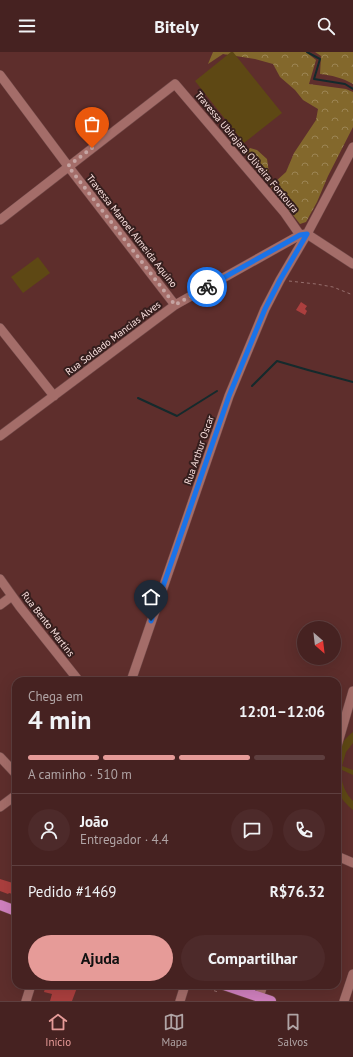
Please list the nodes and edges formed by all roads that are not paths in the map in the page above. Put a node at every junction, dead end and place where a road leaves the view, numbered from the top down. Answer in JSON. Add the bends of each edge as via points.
{"nodes":[{"id":1,"x":0,"y":75,"type":"edge"},
{"id":2,"x":353,"y":147,"type":"edge"},
{"id":3,"x":68,"y":166,"type":"junction"},
{"id":4,"x":0,"y":220,"type":"edge"},
{"id":5,"x":304,"y":235,"type":"junction"},
{"id":6,"x":353,"y":264,"type":"edge"},
{"id":7,"x":175,"y":305,"type":"junction"},
{"id":8,"x":0,"y":328,"type":"edge"},
{"id":9,"x":54,"y":396,"type":"junction"},
{"id":10,"x":0,"y":436,"type":"edge"},
{"id":11,"x":0,"y":580,"type":"edge"},
{"id":12,"x":12,"y":596,"type":"junction"},
{"id":13,"x":0,"y":606,"type":"edge"},
{"id":14,"x":75,"y":677,"type":"edge"},
{"id":15,"x":132,"y":677,"type":"edge"},
{"id":16,"x":353,"y":691,"type":"edge"},
{"id":17,"x":341,"y":732,"type":"edge"},
{"id":18,"x":0,"y":757,"type":"edge"},
{"id":19,"x":12,"y":770,"type":"edge"},
{"id":20,"x":12,"y":798,"type":"edge"},
{"id":21,"x":0,"y":807,"type":"edge"},
{"id":22,"x":341,"y":858,"type":"edge"},
{"id":23,"x":353,"y":863,"type":"edge"},
{"id":24,"x":0,"y":905,"type":"edge"},
{"id":25,"x":12,"y":910,"type":"edge"},
{"id":26,"x":353,"y":974,"type":"edge"},
{"id":27,"x":30,"y":989,"type":"edge"},
{"id":28,"x":184,"y":989,"type":"edge"},
{"id":29,"x":250,"y":989,"type":"edge"},
{"id":30,"x":262,"y":989,"type":"edge"},
{"id":31,"x":259,"y":997,"type":"junction"},
{"id":32,"x":26,"y":1001,"type":"edge"},
{"id":33,"x":180,"y":1001,"type":"edge"},
{"id":34,"x":271,"y":1001,"type":"edge"},
{"id":35,"x":344,"y":1001,"type":"edge"}],
"edges":[{"from":1,"to":3,"type":"street","name":"Travessa Manoel Almeida Aquino"},
{"from":2,"to":5,"type":"street","name":"Rua Arthur Oscar"},
{"from":3,"to":4,"type":"street"},
{"from":3,"to":5,"type":"street","name":"Travessa Ubirajara Oliveira Fontoura","via":[[175,84]]},
{"from":3,"to":7,"type":"street","name":"Travessa Manoel Almeida Aquino"},
{"from":5,"to":6,"type":"street"},
{"from":5,"to":7,"type":"street","name":"Rua Soldado Mancias Alves"},
{"from":5,"to":15,"type":"street","name":"Rua Arthur Oscar","via":[[265,309],[229,396]]},
{"from":7,"to":9,"type":"street","name":"Rua Soldado Mancias Alves"},
{"from":8,"to":9,"type":"street"},
{"from":9,"to":10,"type":"street","name":"Rua Soldado Mancias Alves"},
{"from":11,"to":12,"type":"street","name":"Rua Bento Martins"},
{"from":12,"to":13,"type":"street"},
{"from":12,"to":14,"type":"street","name":"Rua Bento Martins"},
{"from":16,"to":17,"type":"street"},
{"from":18,"to":19,"type":"street"},
{"from":20,"to":21,"type":"street"},
{"from":22,"to":23,"type":"street"},
{"from":24,"to":25,"type":"main road"},
{"from":26,"to":35,"type":"street"},
{"from":27,"to":32,"type":"street"},
{"from":28,"to":33,"type":"street"},
{"from":29,"to":31,"type":"main road"},
{"from":30,"to":31,"type":"street"},
{"from":31,"to":34,"type":"main road"}]}
